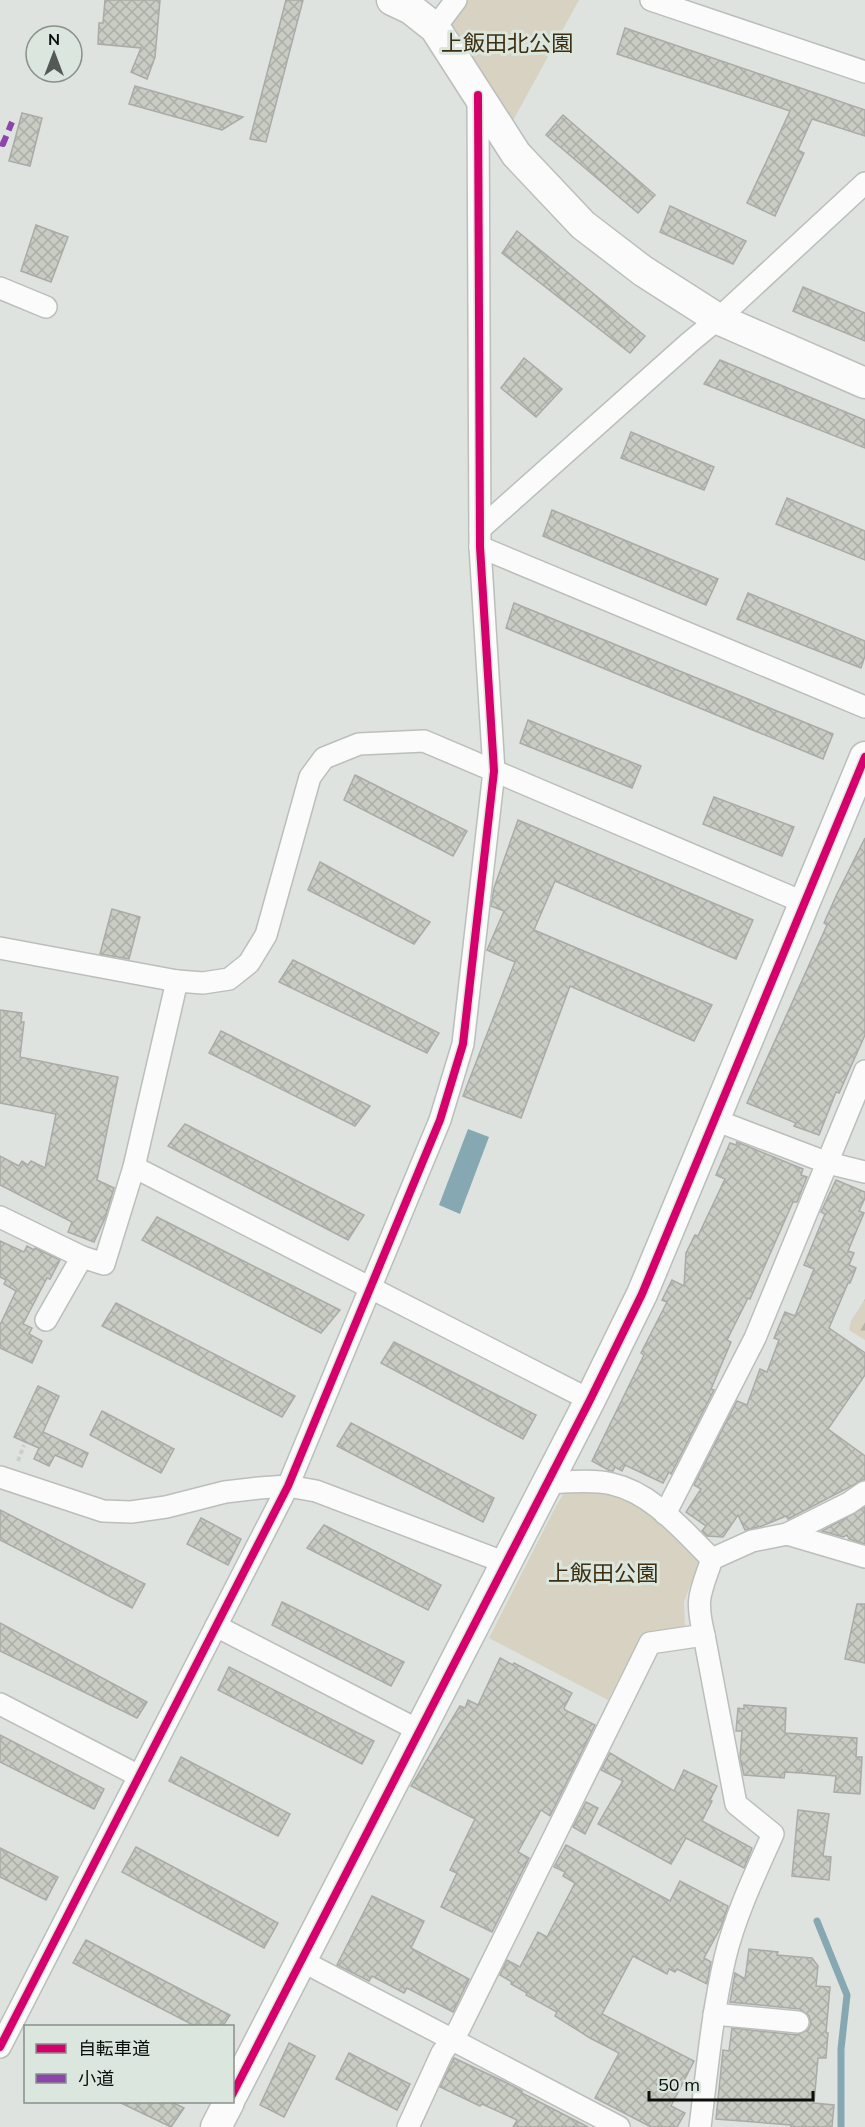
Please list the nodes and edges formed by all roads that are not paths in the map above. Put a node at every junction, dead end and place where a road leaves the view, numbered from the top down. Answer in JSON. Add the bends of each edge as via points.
{"nodes":[{"id":1,"x":392,"y":0,"type":"edge"},
{"id":2,"x":456,"y":0,"type":"edge"},
{"id":3,"x":651,"y":0,"type":"edge"},
{"id":4,"x":435,"y":28,"type":"junction"},
{"id":5,"x":865,"y":72,"type":"edge"},
{"id":6,"x":478,"y":95,"type":"junction"},
{"id":7,"x":865,"y":183,"type":"edge"},
{"id":8,"x":0,"y":288,"type":"edge"},
{"id":9,"x":46,"y":307,"type":"dead end"},
{"id":10,"x":718,"y":319,"type":"junction"},
{"id":11,"x":865,"y":383,"type":"edge"},
{"id":12,"x":480,"y":538,"type":"junction"},
{"id":13,"x":865,"y":707,"type":"edge"},
{"id":14,"x":865,"y":757,"type":"edge"},
{"id":15,"x":494,"y":771,"type":"junction"},
{"id":16,"x":805,"y":903,"type":"junction"},
{"id":17,"x":0,"y":948,"type":"edge"},
{"id":18,"x":177,"y":981,"type":"junction"},
{"id":19,"x":865,"y":1071,"type":"edge"},
{"id":20,"x":715,"y":1120,"type":"junction"},
{"id":21,"x":828,"y":1163,"type":"junction"},
{"id":22,"x":134,"y":1167,"type":"junction"},
{"id":23,"x":865,"y":1172,"type":"edge"},
{"id":24,"x":0,"y":1217,"type":"edge"},
{"id":25,"x":82,"y":1257,"type":"junction"},
{"id":26,"x":370,"y":1288,"type":"junction"},
{"id":27,"x":46,"y":1320,"type":"dead end"},
{"id":28,"x":590,"y":1400,"type":"junction"},
{"id":29,"x":0,"y":1477,"type":"edge"},
{"id":30,"x":547,"y":1483,"type":"junction"},
{"id":31,"x":288,"y":1486,"type":"junction"},
{"id":32,"x":865,"y":1492,"type":"edge"},
{"id":33,"x":665,"y":1514,"type":"junction"},
{"id":34,"x":787,"y":1534,"type":"junction"},
{"id":35,"x":865,"y":1557,"type":"edge"},
{"id":36,"x":712,"y":1559,"type":"junction"},
{"id":37,"x":506,"y":1563,"type":"junction"},
{"id":38,"x":216,"y":1626,"type":"junction"},
{"id":39,"x":704,"y":1635,"type":"junction"},
{"id":40,"x":0,"y":1704,"type":"edge"},
{"id":41,"x":420,"y":1731,"type":"junction"},
{"id":42,"x":140,"y":1776,"type":"junction"},
{"id":43,"x":302,"y":1961,"type":"junction"},
{"id":44,"x":714,"y":2014,"type":"junction"},
{"id":45,"x":798,"y":2022,"type":"dead end"},
{"id":46,"x":450,"y":2039,"type":"junction"},
{"id":47,"x":0,"y":2047,"type":"edge"},
{"id":48,"x":234,"y":2091,"type":"edge"},
{"id":49,"x":228,"y":2103,"type":"edge"},
{"id":50,"x":216,"y":2127,"type":"edge"},
{"id":51,"x":408,"y":2127,"type":"edge"},
{"id":52,"x":620,"y":2127,"type":"edge"},
{"id":53,"x":700,"y":2127,"type":"edge"}],
"edges":[{"from":1,"to":4,"type":"street"},
{"from":2,"to":4,"type":"street"},
{"from":3,"to":5,"type":"street"},
{"from":4,"to":6,"type":"street"},
{"from":6,"to":10,"type":"street","via":[[516,154],[583,225],[643,271]]},
{"from":6,"to":12,"type":"street"},
{"from":7,"to":10,"type":"street"},
{"from":8,"to":9,"type":"street"},
{"from":10,"to":11,"type":"street"},
{"from":10,"to":12,"type":"street"},
{"from":12,"to":13,"type":"street"},
{"from":12,"to":15,"type":"street"},
{"from":14,"to":16,"type":"street"},
{"from":15,"to":16,"type":"street"},
{"from":15,"to":18,"type":"street","via":[[424,741],[359,744],[324,758],[310,777],[266,935],[249,963],[229,979]]},
{"from":15,"to":26,"type":"street","via":[[463,1044],[440,1120]]},
{"from":16,"to":20,"type":"street"},
{"from":17,"to":18,"type":"street"},
{"from":18,"to":22,"type":"street"},
{"from":19,"to":21,"type":"street"},
{"from":20,"to":21,"type":"street"},
{"from":20,"to":28,"type":"street","via":[[642,1294]]},
{"from":21,"to":23,"type":"street"},
{"from":21,"to":33,"type":"street","via":[[755,1338]]},
{"from":22,"to":25,"type":"street","via":[[104,1263]]},
{"from":22,"to":26,"type":"street"},
{"from":24,"to":25,"type":"street"},
{"from":25,"to":27,"type":"street"},
{"from":26,"to":28,"type":"street"},
{"from":26,"to":31,"type":"street"},
{"from":28,"to":30,"type":"street"},
{"from":29,"to":31,"type":"street","via":[[103,1511],[131,1512],[225,1492]]},
{"from":30,"to":33,"type":"street","via":[[612,1483],[636,1493]]},
{"from":30,"to":37,"type":"street"},
{"from":31,"to":37,"type":"street","via":[[315,1491]]},
{"from":31,"to":38,"type":"street"},
{"from":32,"to":34,"type":"street"},
{"from":33,"to":36,"type":"street"},
{"from":34,"to":35,"type":"street"},
{"from":34,"to":36,"type":"street","via":[[752,1541]]},
{"from":36,"to":39,"type":"street","via":[[698,1598]]},
{"from":37,"to":41,"type":"street"},
{"from":38,"to":41,"type":"street"},
{"from":38,"to":42,"type":"street"},
{"from":39,"to":44,"type":"street","via":[[736,1804],[773,1834],[735,1925]]},
{"from":39,"to":46,"type":"street","via":[[650,1643],[459,2029]]},
{"from":40,"to":42,"type":"street"},
{"from":41,"to":43,"type":"street"},
{"from":42,"to":47,"type":"street"},
{"from":43,"to":46,"type":"street"},
{"from":43,"to":48,"type":"street"},
{"from":44,"to":45,"type":"street"},
{"from":44,"to":53,"type":"street"},
{"from":46,"to":51,"type":"street"},
{"from":46,"to":52,"type":"street"},
{"from":49,"to":50,"type":"street"}]}
